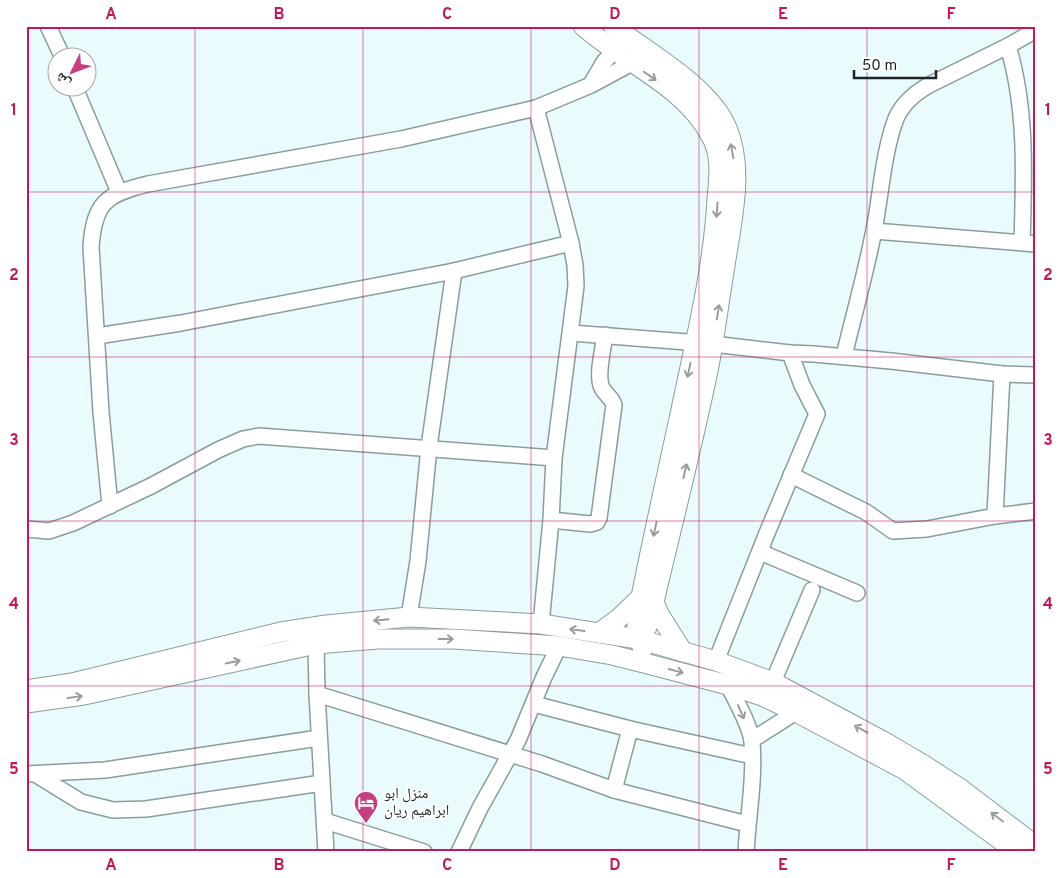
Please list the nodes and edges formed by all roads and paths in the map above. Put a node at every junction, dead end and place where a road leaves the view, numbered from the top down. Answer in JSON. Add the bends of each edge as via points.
{"nodes":[{"id":1,"x":48,"y":26,"type":"edge"},
{"id":2,"x":583,"y":26,"type":"edge"},
{"id":3,"x":1036,"y":30,"type":"edge"},
{"id":4,"x":618,"y":38,"type":"edge"},
{"id":5,"x":1008,"y":46,"type":"junction"},
{"id":6,"x":58,"y":48,"type":"edge"},
{"id":7,"x":638,"y":56,"type":"junction"},
{"id":8,"x":591,"y":85,"type":"junction"},
{"id":9,"x":79,"y":98,"type":"edge"},
{"id":10,"x":536,"y":108,"type":"junction"},
{"id":11,"x":1030,"y":152,"type":"edge"},
{"id":12,"x":119,"y":192,"type":"junction"},
{"id":13,"x":874,"y":231,"type":"junction"},
{"id":14,"x":570,"y":243,"type":"junction"},
{"id":15,"x":1029,"y":243,"type":"edge"},
{"id":16,"x":454,"y":271,"type":"junction"},
{"id":17,"x":571,"y":333,"type":"junction"},
{"id":18,"x":605,"y":335,"type":"junction"},
{"id":19,"x":97,"y":336,"type":"junction"},
{"id":20,"x":704,"y":343,"type":"junction"},
{"id":21,"x":790,"y":353,"type":"junction"},
{"id":22,"x":844,"y":356,"type":"junction"},
{"id":23,"x":1002,"y":374,"type":"junction"},
{"id":24,"x":1036,"y":375,"type":"edge"},
{"id":25,"x":429,"y":447,"type":"junction"},
{"id":26,"x":554,"y":458,"type":"junction"},
{"id":27,"x":791,"y":475,"type":"junction"},
{"id":28,"x":110,"y":506,"type":"junction"},
{"id":29,"x":1036,"y":512,"type":"edge"},
{"id":30,"x":995,"y":516,"type":"junction"},
{"id":31,"x":551,"y":520,"type":"junction"},
{"id":32,"x":26,"y":529,"type":"edge"},
{"id":33,"x":760,"y":552,"type":"junction"},
{"id":34,"x":812,"y":590,"type":"dead end"},
{"id":35,"x":857,"y":593,"type":"dead end"},
{"id":36,"x":647,"y":600,"type":"junction"},
{"id":37,"x":409,"y":617,"type":"junction"},
{"id":38,"x":541,"y":624,"type":"junction"},
{"id":39,"x":599,"y":633,"type":"junction"},
{"id":40,"x":638,"y":640,"type":"junction"},
{"id":41,"x":316,"y":644,"type":"junction"},
{"id":42,"x":559,"y":646,"type":"junction"},
{"id":43,"x":683,"y":652,"type":"junction"},
{"id":44,"x":612,"y":655,"type":"junction"},
{"id":45,"x":716,"y":661,"type":"junction"},
{"id":46,"x":652,"y":665,"type":"junction"},
{"id":47,"x":773,"y":682,"type":"junction"},
{"id":48,"x":728,"y":685,"type":"junction"},
{"id":49,"x":26,"y":690,"type":"edge"},
{"id":50,"x":317,"y":694,"type":"junction"},
{"id":51,"x":26,"y":703,"type":"edge"},
{"id":52,"x":534,"y":704,"type":"junction"},
{"id":53,"x":796,"y":712,"type":"junction"},
{"id":54,"x":630,"y":728,"type":"junction"},
{"id":55,"x":319,"y":738,"type":"junction"},
{"id":56,"x":752,"y":740,"type":"junction"},
{"id":57,"x":511,"y":755,"type":"junction"},
{"id":58,"x":752,"y":756,"type":"junction"},
{"id":59,"x":32,"y":774,"type":"edge"},
{"id":60,"x":322,"y":783,"type":"junction"},
{"id":61,"x":614,"y":790,"type":"junction"},
{"id":62,"x":325,"y":821,"type":"junction"},
{"id":63,"x":747,"y":824,"type":"junction"},
{"id":64,"x":1036,"y":846,"type":"edge"},
{"id":65,"x":326,"y":852,"type":"edge"},
{"id":66,"x":424,"y":852,"type":"edge"},
{"id":67,"x":459,"y":852,"type":"edge"},
{"id":68,"x":746,"y":852,"type":"edge"},
{"id":69,"x":1017,"y":852,"type":"edge"}],
"edges":[{"from":1,"to":6,"type":"street"},
{"from":2,"to":4,"type":"main road"},
{"from":3,"to":5,"type":"street"},
{"from":4,"to":7,"type":"main road"},
{"from":4,"to":8,"type":"street"},
{"from":5,"to":11,"type":"street"},
{"from":5,"to":13,"type":"street","via":[[929,85],[901,109],[888,154]]},
{"from":7,"to":8,"type":"street"},
{"from":7,"to":20,"type":"main road","via":[[684,78],[708,100],[727,129],[734,154],[734,202]]},
{"from":8,"to":10,"type":"street"},
{"from":9,"to":12,"type":"street"},
{"from":10,"to":12,"type":"street","via":[[402,139],[148,184]]},
{"from":10,"to":14,"type":"street"},
{"from":11,"to":15,"type":"street"},
{"from":12,"to":19,"type":"street","via":[[106,201],[93,221],[91,247]]},
{"from":13,"to":15,"type":"street"},
{"from":13,"to":22,"type":"street"},
{"from":14,"to":16,"type":"street"},
{"from":14,"to":17,"type":"street","via":[[576,286]]},
{"from":16,"to":19,"type":"street"},
{"from":16,"to":25,"type":"street"},
{"from":17,"to":18,"type":"street"},
{"from":17,"to":26,"type":"street"},
{"from":18,"to":20,"type":"street"},
{"from":18,"to":31,"type":"street","via":[[600,380],[614,405],[599,518],[590,524]]},
{"from":19,"to":28,"type":"street"},
{"from":20,"to":21,"type":"street"},
{"from":20,"to":36,"type":"main road"},
{"from":21,"to":22,"type":"street"},
{"from":21,"to":27,"type":"street","via":[[817,414]]},
{"from":22,"to":23,"type":"street"},
{"from":23,"to":24,"type":"street"},
{"from":23,"to":30,"type":"street"},
{"from":25,"to":26,"type":"street"},
{"from":25,"to":28,"type":"street","via":[[259,436],[218,450]]},
{"from":25,"to":37,"type":"street"},
{"from":26,"to":31,"type":"street"},
{"from":27,"to":30,"type":"street","via":[[866,512],[893,531],[927,529]]},
{"from":27,"to":33,"type":"street"},
{"from":28,"to":32,"type":"street","via":[[58,529]]},
{"from":29,"to":30,"type":"street"},
{"from":31,"to":38,"type":"street"},
{"from":33,"to":35,"type":"street"},
{"from":33,"to":45,"type":"street"},
{"from":34,"to":47,"type":"street"},
{"from":36,"to":39,"type":"main road"},
{"from":36,"to":40,"type":"main road","via":[[636,626]]},
{"from":36,"to":43,"type":"main road"},
{"from":37,"to":38,"type":"main road"},
{"from":37,"to":49,"type":"main road","one_way":true,"via":[[281,632],[72,683]]},
{"from":39,"to":38,"type":"main road","one_way":true},
{"from":39,"to":40,"type":"main road"},
{"from":40,"to":43,"type":"main road"},
{"from":40,"to":44,"type":"main road"},
{"from":40,"to":46,"type":"main road"},
{"from":41,"to":42,"type":"main road","one_way":true,"via":[[378,639],[453,639]]},
{"from":41,"to":50,"type":"street"},
{"from":51,"to":41,"type":"main road","one_way":true,"via":[[84,695]]},
{"from":42,"to":44,"type":"main road"},
{"from":42,"to":52,"type":"street"},
{"from":43,"to":45,"type":"main road"},
{"from":44,"to":46,"type":"main road"},
{"from":45,"to":47,"type":"main road"},
{"from":46,"to":48,"type":"main road","one_way":true},
{"from":64,"to":47,"type":"main road","one_way":true,"via":[[924,765]]},
{"from":48,"to":53,"type":"main road"},
{"from":48,"to":56,"type":"street","one_way":true},
{"from":50,"to":55,"type":"street"},
{"from":50,"to":57,"type":"street"},
{"from":52,"to":54,"type":"street"},
{"from":52,"to":57,"type":"street"},
{"from":53,"to":56,"type":"street"},
{"from":53,"to":69,"type":"main road","via":[[905,770]]},
{"from":54,"to":58,"type":"street"},
{"from":54,"to":61,"type":"street"},
{"from":55,"to":59,"type":"street","via":[[105,770]]},
{"from":55,"to":60,"type":"street"},
{"from":56,"to":58,"type":"street"},
{"from":57,"to":61,"type":"street"},
{"from":57,"to":67,"type":"street"},
{"from":58,"to":63,"type":"street"},
{"from":59,"to":60,"type":"street","via":[[81,802],[112,810],[146,809]]},
{"from":60,"to":62,"type":"street"},
{"from":61,"to":63,"type":"street"},
{"from":62,"to":65,"type":"street"},
{"from":62,"to":66,"type":"street"},
{"from":63,"to":68,"type":"street"}]}
